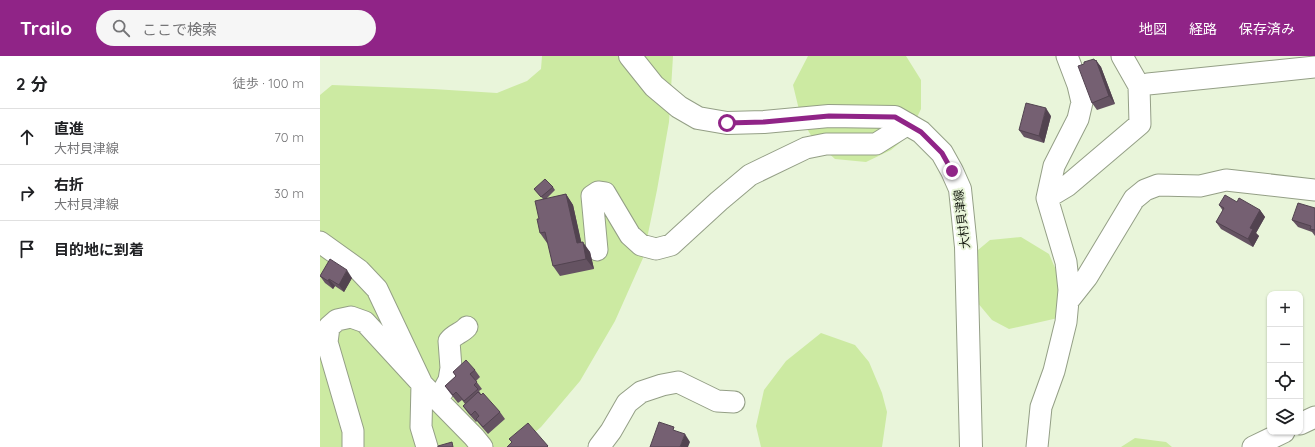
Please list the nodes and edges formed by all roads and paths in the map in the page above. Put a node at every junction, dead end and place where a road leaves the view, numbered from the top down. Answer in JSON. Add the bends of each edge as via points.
{"nodes":[{"id":1,"x":630,"y":56,"type":"edge"},
{"id":2,"x":1067,"y":56,"type":"edge"},
{"id":3,"x":1122,"y":56,"type":"edge"},
{"id":4,"x":1315,"y":66,"type":"edge"},
{"id":5,"x":1139,"y":86,"type":"junction"},
{"id":6,"x":908,"y":124,"type":"junction"},
{"id":7,"x":1315,"y":190,"type":"edge"},
{"id":8,"x":1047,"y":198,"type":"junction"},
{"id":9,"x":320,"y":242,"type":"edge"},
{"id":10,"x":597,"y":250,"type":"dead end"},
{"id":11,"x":1068,"y":301,"type":"junction"},
{"id":12,"x":325,"y":325,"type":"edge"},
{"id":13,"x":467,"y":327,"type":"dead end"},
{"id":14,"x":422,"y":384,"type":"junction"},
{"id":15,"x":438,"y":400,"type":"junction"},
{"id":16,"x":734,"y":402,"type":"dead end"},
{"id":17,"x":1315,"y":417,"type":"edge"},
{"id":18,"x":1303,"y":423,"type":"edge"},
{"id":19,"x":1278,"y":435,"type":"edge"},
{"id":20,"x":1043,"y":446,"type":"edge"},
{"id":21,"x":353,"y":447,"type":"edge"},
{"id":22,"x":427,"y":447,"type":"edge"},
{"id":23,"x":482,"y":447,"type":"edge"},
{"id":24,"x":599,"y":447,"type":"edge"},
{"id":25,"x":971,"y":447,"type":"edge"},
{"id":26,"x":1253,"y":447,"type":"edge"}],
"edges":[{"from":1,"to":6,"type":"main road","name":"大村貝津線","via":[[654,86],[679,107],[698,118],[727,123],[829,116],[895,117]]},
{"from":2,"to":8,"type":"street","via":[[1082,102],[1078,119],[1054,166]]},
{"from":3,"to":5,"type":"street"},
{"from":4,"to":5,"type":"street"},
{"from":5,"to":8,"type":"street","via":[[1140,124],[1067,186]]},
{"from":6,"to":10,"type":"street","via":[[876,144],[826,144],[806,148],[757,172],[719,201],[671,245],[656,249],[641,245],[630,235],[605,193],[598,192],[592,196]]},
{"from":6,"to":25,"type":"main road","name":"大村貝津線","via":[[921,132],[942,153],[960,189],[966,247]]},
{"from":7,"to":11,"type":"street","via":[[1226,180],[1200,186],[1158,185],[1146,190],[1134,199],[1086,277]]},
{"from":8,"to":11,"type":"street","via":[[1066,262]]},
{"from":9,"to":14,"type":"street","via":[[359,270],[377,289]]},
{"from":11,"to":20,"type":"street","via":[[1066,322],[1054,371],[1041,408]]},
{"from":12,"to":14,"type":"street","via":[[351,317],[365,322]]},
{"from":12,"to":21,"type":"street","via":[[327,342],[353,431]]},
{"from":13,"to":15,"type":"street","via":[[449,341],[449,380]]},
{"from":14,"to":15,"type":"street"},
{"from":14,"to":22,"type":"street","via":[[422,427]]},
{"from":15,"to":23,"type":"street"},
{"from":16,"to":24,"type":"street","via":[[717,401],[678,382],[641,392],[626,403]]},
{"from":17,"to":18,"type":"street"},
{"from":19,"to":26,"type":"street"}]}
